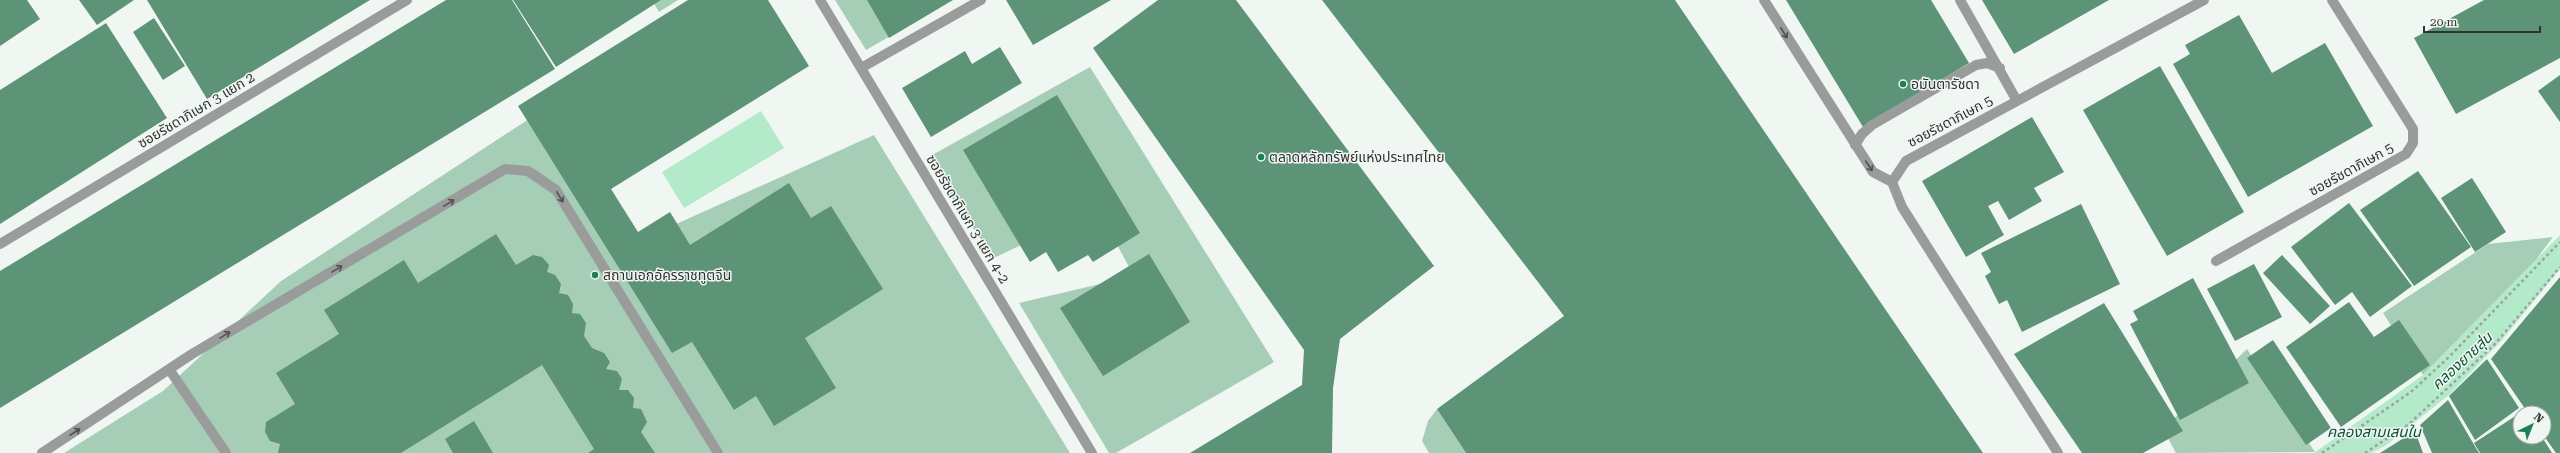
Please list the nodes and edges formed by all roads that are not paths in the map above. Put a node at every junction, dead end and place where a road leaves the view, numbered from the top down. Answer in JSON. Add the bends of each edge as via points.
{"nodes":[{"id":1,"x":408,"y":0,"type":"edge"},
{"id":2,"x":820,"y":0,"type":"edge"},
{"id":3,"x":981,"y":0,"type":"edge"},
{"id":4,"x":1764,"y":0,"type":"edge"},
{"id":5,"x":1960,"y":0,"type":"edge"},
{"id":6,"x":2204,"y":0,"type":"edge"},
{"id":7,"x":2332,"y":0,"type":"edge"},
{"id":8,"x":861,"y":68,"type":"junction"},
{"id":9,"x":2000,"y":68,"type":"junction"},
{"id":10,"x":2017,"y":101,"type":"junction"},
{"id":11,"x":1855,"y":146,"type":"junction"},
{"id":12,"x":1892,"y":182,"type":"junction"},
{"id":13,"x":0,"y":244,"type":"edge"},
{"id":14,"x":2216,"y":261,"type":"dead end"},
{"id":15,"x":169,"y":369,"type":"junction"},
{"id":16,"x":42,"y":453,"type":"edge"},
{"id":17,"x":226,"y":453,"type":"edge"},
{"id":18,"x":718,"y":453,"type":"edge"},
{"id":19,"x":1092,"y":453,"type":"edge"},
{"id":20,"x":2058,"y":453,"type":"edge"}],
"edges":[{"from":1,"to":13,"type":"street","name":"ซอยรัชดาภิเษก 3 แยก 2"},
{"from":2,"to":8,"type":"street","name":"ซอยรัชดาภิเษก 3 แยก 4-2"},
{"from":3,"to":8,"type":"street"},
{"from":4,"to":11,"type":"street","one_way":true},
{"from":5,"to":9,"type":"street"},
{"from":6,"to":10,"type":"street","name":"ซอยรัชดาภิเษก 5"},
{"from":7,"to":14,"type":"street","name":"ซอยรัชดาภิเษก 5","via":[[2413,130],[2413,143],[2406,154]]},
{"from":8,"to":19,"type":"street","name":"ซอยรัชดาภิเษก 3 แยก 4-2"},
{"from":9,"to":10,"type":"street"},
{"from":9,"to":11,"type":"street","via":[[1987,63],[1976,64],[1872,125],[1862,134]]},
{"from":10,"to":12,"type":"street","name":"ซอยรัชดาภิเษก 5","via":[[1906,161]]},
{"from":11,"to":12,"type":"street","one_way":true,"via":[[1873,172]]},
{"from":12,"to":20,"type":"street","via":[[1902,207]]},
{"from":16,"to":15,"type":"street","one_way":true},
{"from":15,"to":17,"type":"street"},
{"from":15,"to":18,"type":"street","one_way":true,"via":[[506,170],[528,171],[556,190]]}]}
